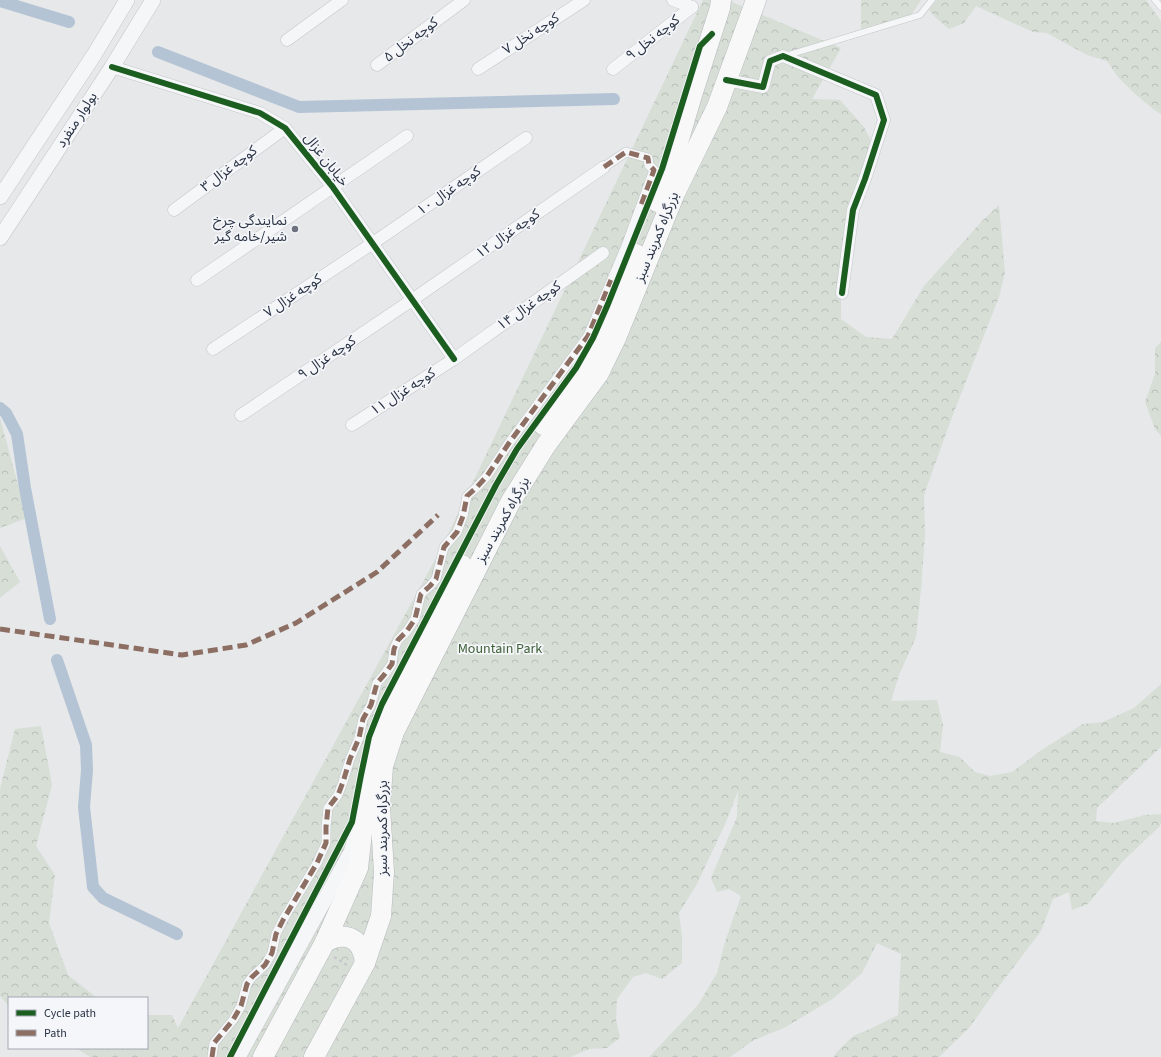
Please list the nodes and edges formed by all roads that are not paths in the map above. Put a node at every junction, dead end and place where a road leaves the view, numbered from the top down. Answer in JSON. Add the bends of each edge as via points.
{"nodes":[{"id":1,"x":127,"y":0,"type":"edge"},
{"id":2,"x":153,"y":0,"type":"edge"},
{"id":3,"x":342,"y":0,"type":"edge"},
{"id":4,"x":464,"y":0,"type":"edge"},
{"id":5,"x":584,"y":0,"type":"edge"},
{"id":6,"x":673,"y":0,"type":"edge"},
{"id":7,"x":721,"y":0,"type":"edge"},
{"id":8,"x":756,"y":0,"type":"edge"},
{"id":9,"x":932,"y":0,"type":"edge"},
{"id":10,"x":1155,"y":0,"type":"edge"},
{"id":11,"x":1161,"y":7,"type":"edge"},
{"id":12,"x":287,"y":40,"type":"dead end"},
{"id":13,"x":783,"y":56,"type":"junction"},
{"id":14,"x":377,"y":65,"type":"dead end"},
{"id":15,"x":112,"y":67,"type":"junction"},
{"id":16,"x":478,"y":68,"type":"dead end"},
{"id":17,"x":613,"y":69,"type":"dead end"},
{"id":18,"x":726,"y":80,"type":"junction"},
{"id":19,"x":692,"y":94,"type":"junction"},
{"id":20,"x":717,"y":106,"type":"junction"},
{"id":21,"x":284,"y":128,"type":"junction"},
{"id":22,"x":407,"y":136,"type":"dead end"},
{"id":23,"x":526,"y":138,"type":"dead end"},
{"id":24,"x":604,"y":167,"type":"joint"},
{"id":25,"x":332,"y":186,"type":"junction"},
{"id":26,"x":0,"y":196,"type":"edge"},
{"id":27,"x":174,"y":210,"type":"dead end"},
{"id":28,"x":0,"y":238,"type":"edge"},
{"id":29,"x":373,"y":244,"type":"junction"},
{"id":30,"x":603,"y":254,"type":"dead end"},
{"id":31,"x":197,"y":280,"type":"dead end"},
{"id":32,"x":842,"y":293,"type":"dead end"},
{"id":33,"x":412,"y":300,"type":"junction"},
{"id":34,"x":213,"y":349,"type":"dead end"},
{"id":35,"x":454,"y":359,"type":"junction"},
{"id":36,"x":241,"y":415,"type":"dead end"},
{"id":37,"x":352,"y":425,"type":"dead end"},
{"id":38,"x":365,"y":807,"type":"junction"},
{"id":39,"x":325,"y":942,"type":"junction"},
{"id":40,"x":365,"y":963,"type":"junction"},
{"id":41,"x":212,"y":1057,"type":"edge"},
{"id":42,"x":238,"y":1057,"type":"edge"},
{"id":43,"x":263,"y":1057,"type":"edge"},
{"id":44,"x":314,"y":1057,"type":"edge"}],
"edges":[{"from":1,"to":26,"type":"street","name":"بولوار منفرد","via":[[90,61]]},
{"from":2,"to":15,"type":"street","name":"بولوار منفرد"},
{"from":3,"to":12,"type":"street"},
{"from":4,"to":14,"type":"street","name":"کوچه نخل ۵"},
{"from":5,"to":16,"type":"street","name":"کوچه نخل ۷"},
{"from":6,"to":17,"type":"street","name":"کوچه نخل ۹","via":[[692,7]]},
{"from":7,"to":19,"type":"highway","name":"بزرگراه کمربند سبز"},
{"from":8,"to":18,"type":"highway","name":"بزرگراه کمربند سبز"},
{"from":9,"to":13,"type":"lane","via":[[920,15]]},
{"from":10,"to":11,"type":"lane"},
{"from":13,"to":18,"type":"street","via":[[770,61],[763,87]]},
{"from":13,"to":32,"type":"street","via":[[876,95],[884,120],[853,210]]},
{"from":15,"to":21,"type":"street","name":"خیابان غزال","via":[[260,113]]},
{"from":15,"to":28,"type":"street","name":"بولوار منفرد"},
{"from":18,"to":20,"type":"highway","name":"بزرگراه کمربند سبز"},
{"from":19,"to":20,"type":"highway","via":[[694,102],[700,108]]},
{"from":19,"to":38,"type":"highway","name":"بزرگراه کمربند سبز","via":[[672,163],[603,332],[586,366],[535,437],[498,495],[381,724],[370,761]]},
{"from":20,"to":40,"type":"highway","name":"بزرگراه کمربند سبز","via":[[685,170],[616,338],[599,373],[546,445],[511,501],[394,732],[382,766],[380,807],[384,872],[381,916]]},
{"from":21,"to":25,"type":"street","name":"خیابان غزال"},
{"from":21,"to":27,"type":"street","name":"کوچه غزال ۳"},
{"from":22,"to":25,"type":"street"},
{"from":23,"to":29,"type":"street","name":"کوچه غزال ۱۰"},
{"from":24,"to":33,"type":"street","name":"کوچه غزال ۱۲"},
{"from":24,"to":41,"type":"street","via":[[626,152],[648,158],[649,165],[654,170],[626,246],[588,336],[487,476],[467,496],[457,532],[444,548],[436,579],[421,594],[415,619],[398,640],[392,664],[377,683],[338,795],[328,808],[326,843],[317,863],[283,920],[276,934],[272,953],[265,965],[247,984],[241,1006],[214,1043]]},
{"from":25,"to":29,"type":"street","name":"خیابان غزال"},
{"from":25,"to":31,"type":"street"},
{"from":29,"to":33,"type":"street","name":"خیابان غزال"},
{"from":29,"to":34,"type":"street","name":"کوچه غزال ۷"},
{"from":30,"to":35,"type":"street","name":"کوچه غزال ۱۴"},
{"from":33,"to":35,"type":"street","name":"خیابان غزال"},
{"from":33,"to":36,"type":"street","name":"کوچه غزال ۹"},
{"from":35,"to":37,"type":"street","name":"کوچه غزال ۱۱"},
{"from":38,"to":39,"type":"highway","name":"بزرگراه کمربند سبز","via":[[358,868]]},
{"from":38,"to":42,"type":"street","via":[[351,852]]},
{"from":39,"to":40,"type":"highway","via":[[333,937],[343,936],[352,939],[360,945]]},
{"from":39,"to":43,"type":"highway","name":"بزرگراه کمربند سبز"},
{"from":40,"to":44,"type":"highway","name":"بزرگراه کمربند سبز"}]}
